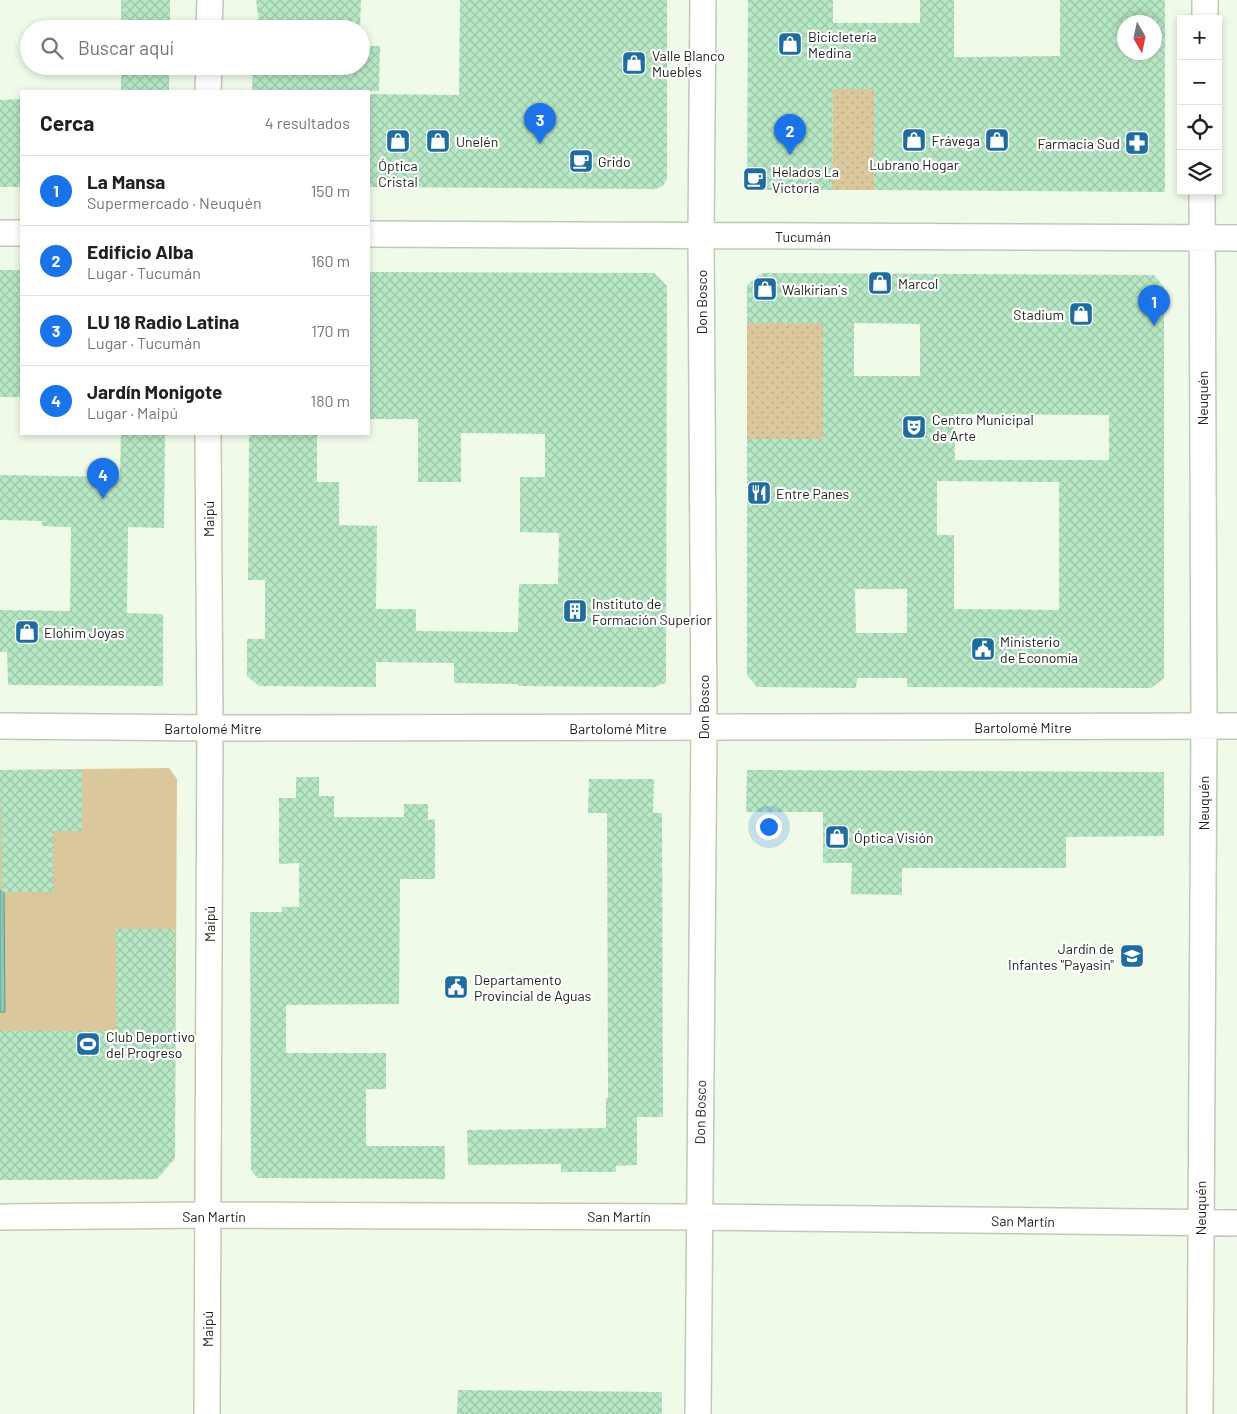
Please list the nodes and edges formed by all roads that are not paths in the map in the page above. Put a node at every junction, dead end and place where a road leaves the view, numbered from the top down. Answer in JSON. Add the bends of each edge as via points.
{"nodes":[{"id":1,"x":210,"y":0,"type":"edge"},
{"id":2,"x":702,"y":0,"type":"edge"},
{"id":3,"x":1206,"y":0,"type":"edge"},
{"id":4,"x":1205,"y":15,"type":"edge"},
{"id":5,"x":209,"y":20,"type":"edge"},
{"id":6,"x":209,"y":75,"type":"edge"},
{"id":7,"x":208,"y":90,"type":"edge"},
{"id":8,"x":1202,"y":195,"type":"edge"},
{"id":9,"x":0,"y":233,"type":"edge"},
{"id":10,"x":20,"y":233,"type":"edge"},
{"id":11,"x":370,"y":234,"type":"edge"},
{"id":12,"x":701,"y":236,"type":"junction"},
{"id":13,"x":1201,"y":238,"type":"junction"},
{"id":14,"x":1237,"y":238,"type":"edge"},
{"id":15,"x":208,"y":435,"type":"edge"},
{"id":16,"x":0,"y":726,"type":"edge"},
{"id":17,"x":1204,"y":726,"type":"junction"},
{"id":18,"x":1237,"y":726,"type":"edge"},
{"id":19,"x":210,"y":728,"type":"junction"},
{"id":20,"x":704,"y":728,"type":"junction"},
{"id":21,"x":208,"y":1215,"type":"junction"},
{"id":22,"x":699,"y":1216,"type":"junction"},
{"id":23,"x":0,"y":1217,"type":"edge"},
{"id":24,"x":1200,"y":1223,"type":"junction"},
{"id":25,"x":1237,"y":1223,"type":"edge"},
{"id":26,"x":207,"y":1414,"type":"edge"},
{"id":27,"x":698,"y":1414,"type":"edge"},
{"id":28,"x":1200,"y":1414,"type":"edge"}],
"edges":[{"from":1,"to":5,"type":"street"},
{"from":2,"to":12,"type":"street","name":"Don Bosco"},
{"from":3,"to":4,"type":"street"},
{"from":6,"to":7,"type":"street"},
{"from":8,"to":13,"type":"street","name":"Neuquén"},
{"from":9,"to":10,"type":"street"},
{"from":11,"to":12,"type":"street","name":"Tucumán"},
{"from":12,"to":13,"type":"street","name":"Tucumán"},
{"from":12,"to":20,"type":"street","name":"Don Bosco"},
{"from":13,"to":14,"type":"street","name":"Tucumán"},
{"from":13,"to":17,"type":"street","name":"Neuquén"},
{"from":15,"to":19,"type":"street","name":"Maipú"},
{"from":16,"to":19,"type":"street","name":"Bartolomé Mitre"},
{"from":17,"to":18,"type":"street","name":"Bartolomé Mitre"},
{"from":17,"to":20,"type":"street","name":"Bartolomé Mitre"},
{"from":17,"to":24,"type":"street","name":"Neuquén"},
{"from":19,"to":20,"type":"street","name":"Bartolomé Mitre"},
{"from":19,"to":21,"type":"street","name":"Maipú"},
{"from":20,"to":22,"type":"street","name":"Don Bosco"},
{"from":21,"to":22,"type":"street","name":"San Martín"},
{"from":21,"to":23,"type":"street","name":"San Martín"},
{"from":21,"to":26,"type":"street","name":"Maipú"},
{"from":22,"to":24,"type":"street","name":"San Martín"},
{"from":22,"to":27,"type":"street","name":"Don Bosco"},
{"from":24,"to":25,"type":"street","name":"San Martín"},
{"from":24,"to":28,"type":"street","name":"Neuquén"}]}
